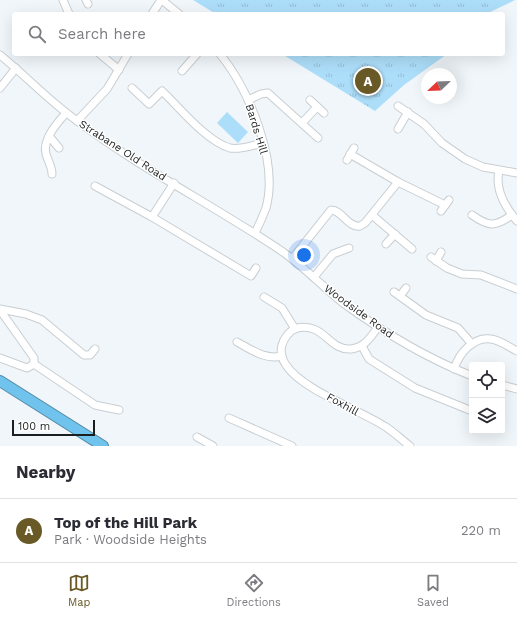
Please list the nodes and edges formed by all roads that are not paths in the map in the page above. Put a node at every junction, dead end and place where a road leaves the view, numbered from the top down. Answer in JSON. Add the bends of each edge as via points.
{"nodes":[{"id":1,"x":64,"y":0,"type":"edge"},
{"id":2,"x":161,"y":0,"type":"edge"},
{"id":3,"x":68,"y":12,"type":"edge"},
{"id":4,"x":153,"y":12,"type":"edge"},
{"id":5,"x":176,"y":12,"type":"edge"},
{"id":6,"x":0,"y":55,"type":"edge"},
{"id":7,"x":102,"y":56,"type":"edge"},
{"id":8,"x":127,"y":56,"type":"edge"},
{"id":9,"x":195,"y":56,"type":"edge"},
{"id":10,"x":222,"y":56,"type":"edge"},
{"id":11,"x":16,"y":68,"type":"junction"},
{"id":12,"x":119,"y":70,"type":"junction"},
{"id":13,"x":182,"y":71,"type":"dead end"},
{"id":14,"x":0,"y":88,"type":"edge"},
{"id":15,"x":132,"y":88,"type":"dead end"},
{"id":16,"x":248,"y":100,"type":"junction"},
{"id":17,"x":310,"y":100,"type":"dead end"},
{"id":18,"x":398,"y":106,"type":"dead end"},
{"id":19,"x":317,"y":107,"type":"junction"},
{"id":20,"x":408,"y":112,"type":"junction"},
{"id":21,"x":66,"y":113,"type":"junction"},
{"id":22,"x":324,"y":113,"type":"dead end"},
{"id":23,"x":76,"y":121,"type":"junction"},
{"id":24,"x":302,"y":123,"type":"junction"},
{"id":25,"x":398,"y":129,"type":"dead end"},
{"id":26,"x":49,"y":136,"type":"junction"},
{"id":27,"x":318,"y":138,"type":"dead end"},
{"id":28,"x":263,"y":143,"type":"junction"},
{"id":29,"x":58,"y":148,"type":"dead end"},
{"id":30,"x":350,"y":154,"type":"dead end"},
{"id":31,"x":499,"y":170,"type":"junction"},
{"id":32,"x":517,"y":173,"type":"edge"},
{"id":33,"x":52,"y":174,"type":"dead end"},
{"id":34,"x":398,"y":182,"type":"junction"},
{"id":35,"x":174,"y":183,"type":"junction"},
{"id":36,"x":95,"y":186,"type":"dead end"},
{"id":37,"x":445,"y":205,"type":"dead end"},
{"id":38,"x":372,"y":215,"type":"junction"},
{"id":39,"x":512,"y":215,"type":"junction"},
{"id":40,"x":152,"y":217,"type":"junction"},
{"id":41,"x":473,"y":217,"type":"dead end"},
{"id":42,"x":517,"y":221,"type":"edge"},
{"id":43,"x":255,"y":233,"type":"junction"},
{"id":44,"x":395,"y":234,"type":"junction"},
{"id":45,"x":386,"y":244,"type":"dead end"},
{"id":46,"x":350,"y":248,"type":"dead end"},
{"id":47,"x":412,"y":249,"type":"dead end"},
{"id":48,"x":441,"y":252,"type":"dead end"},
{"id":49,"x":292,"y":259,"type":"junction"},
{"id":50,"x":256,"y":268,"type":"dead end"},
{"id":51,"x":314,"y":277,"type":"junction"},
{"id":52,"x":406,"y":288,"type":"dead end"},
{"id":53,"x":517,"y":289,"type":"edge"},
{"id":54,"x":264,"y":297,"type":"dead end"},
{"id":55,"x":0,"y":309,"type":"edge"},
{"id":56,"x":378,"y":327,"type":"junction"},
{"id":57,"x":294,"y":329,"type":"junction"},
{"id":58,"x":237,"y":342,"type":"dead end"},
{"id":59,"x":472,"y":344,"type":"junction"},
{"id":60,"x":362,"y":346,"type":"junction"},
{"id":61,"x":95,"y":349,"type":"dead end"},
{"id":62,"x":517,"y":351,"type":"edge"},
{"id":63,"x":282,"y":356,"type":"junction"},
{"id":64,"x":0,"y":358,"type":"edge"},
{"id":65,"x":34,"y":364,"type":"junction"},
{"id":66,"x":454,"y":369,"type":"junction"},
{"id":67,"x":469,"y":375,"type":"edge"},
{"id":68,"x":0,"y":381,"type":"edge"},
{"id":69,"x":505,"y":386,"type":"edge"},
{"id":70,"x":517,"y":389,"type":"edge"},
{"id":71,"x":119,"y":410,"type":"dead end"},
{"id":72,"x":469,"y":410,"type":"edge"},
{"id":73,"x":229,"y":418,"type":"dead end"},
{"id":74,"x":197,"y":437,"type":"dead end"},
{"id":75,"x":103,"y":446,"type":"edge"},
{"id":76,"x":213,"y":446,"type":"edge"},
{"id":77,"x":292,"y":446,"type":"edge"},
{"id":78,"x":410,"y":446,"type":"edge"}],
"edges":[{"from":1,"to":3,"type":"street"},
{"from":2,"to":4,"type":"street"},
{"from":2,"to":5,"type":"street"},
{"from":6,"to":11,"type":"street","name":"Strabane Old Road"},
{"from":7,"to":12,"type":"street"},
{"from":8,"to":12,"type":"street"},
{"from":9,"to":13,"type":"street"},
{"from":10,"to":16,"type":"street","name":"Bards Hill","via":[[232,69]]},
{"from":11,"to":14,"type":"street"},
{"from":11,"to":21,"type":"street","name":"Strabane Old Road"},
{"from":12,"to":23,"type":"street","via":[[107,89]]},
{"from":15,"to":28,"type":"street","via":[[149,104],[162,91],[207,134],[230,148]]},
{"from":16,"to":24,"type":"street","via":[[268,93]]},
{"from":16,"to":28,"type":"street","name":"Bards Hill"},
{"from":17,"to":19,"type":"street"},
{"from":18,"to":20,"type":"street"},
{"from":19,"to":22,"type":"street"},
{"from":19,"to":24,"type":"street"},
{"from":20,"to":25,"type":"street"},
{"from":20,"to":31,"type":"street","via":[[424,124],[442,144],[465,159],[483,167]]},
{"from":21,"to":23,"type":"street","name":"Strabane Old Road"},
{"from":21,"to":26,"type":"street"},
{"from":23,"to":35,"type":"street","name":"Strabane Old Road"},
{"from":24,"to":27,"type":"street"},
{"from":26,"to":29,"type":"street"},
{"from":26,"to":33,"type":"street","via":[[45,152]]},
{"from":28,"to":43,"type":"street","name":"Bards Hill","via":[[269,185],[266,207]]},
{"from":30,"to":34,"type":"street"},
{"from":31,"to":32,"type":"street"},
{"from":31,"to":39,"type":"street","via":[[498,186]]},
{"from":34,"to":37,"type":"street"},
{"from":34,"to":38,"type":"street"},
{"from":35,"to":40,"type":"street"},
{"from":35,"to":43,"type":"street","name":"Strabane Old Road"},
{"from":36,"to":40,"type":"street"},
{"from":38,"to":44,"type":"street"},
{"from":38,"to":49,"type":"street","via":[[357,226],[332,210]]},
{"from":39,"to":41,"type":"street","via":[[492,225]]},
{"from":39,"to":42,"type":"street"},
{"from":40,"to":50,"type":"street","via":[[251,276]]},
{"from":43,"to":49,"type":"street","name":"Woodside Road"},
{"from":44,"to":45,"type":"street"},
{"from":44,"to":47,"type":"street"},
{"from":46,"to":51,"type":"street","via":[[333,254]]},
{"from":48,"to":53,"type":"street","via":[[434,259],[462,274],[481,275]]},
{"from":49,"to":51,"type":"street","name":"Woodside Road"},
{"from":51,"to":56,"type":"street","name":"Woodside Road"},
{"from":52,"to":59,"type":"street","via":[[397,294],[426,315],[458,328]]},
{"from":54,"to":57,"type":"street","via":[[282,308]]},
{"from":55,"to":61,"type":"street","via":[[42,320],[84,354],[90,354]]},
{"from":55,"to":65,"type":"street","via":[[34,358]]},
{"from":56,"to":60,"type":"street"},
{"from":56,"to":66,"type":"street","name":"Woodside Road"},
{"from":57,"to":60,"type":"street","via":[[306,326],[318,330],[337,346],[350,349]]},
{"from":57,"to":63,"type":"street","via":[[284,340]]},
{"from":58,"to":63,"type":"street","via":[[258,354],[269,357]]},
{"from":59,"to":62,"type":"street","via":[[489,338]]},
{"from":59,"to":66,"type":"street","via":[[460,356]]},
{"from":60,"to":72,"type":"street","via":[[369,359],[415,388]]},
{"from":63,"to":78,"type":"street","name":"Foxhill","via":[[292,373],[386,427]]},
{"from":64,"to":65,"type":"street","via":[[28,368]]},
{"from":65,"to":71,"type":"street","via":[[95,405]]},
{"from":66,"to":67,"type":"street","name":"Woodside Road"},
{"from":68,"to":75,"type":"highway"},
{"from":69,"to":70,"type":"street"},
{"from":73,"to":77,"type":"street"},
{"from":74,"to":76,"type":"street"}]}
